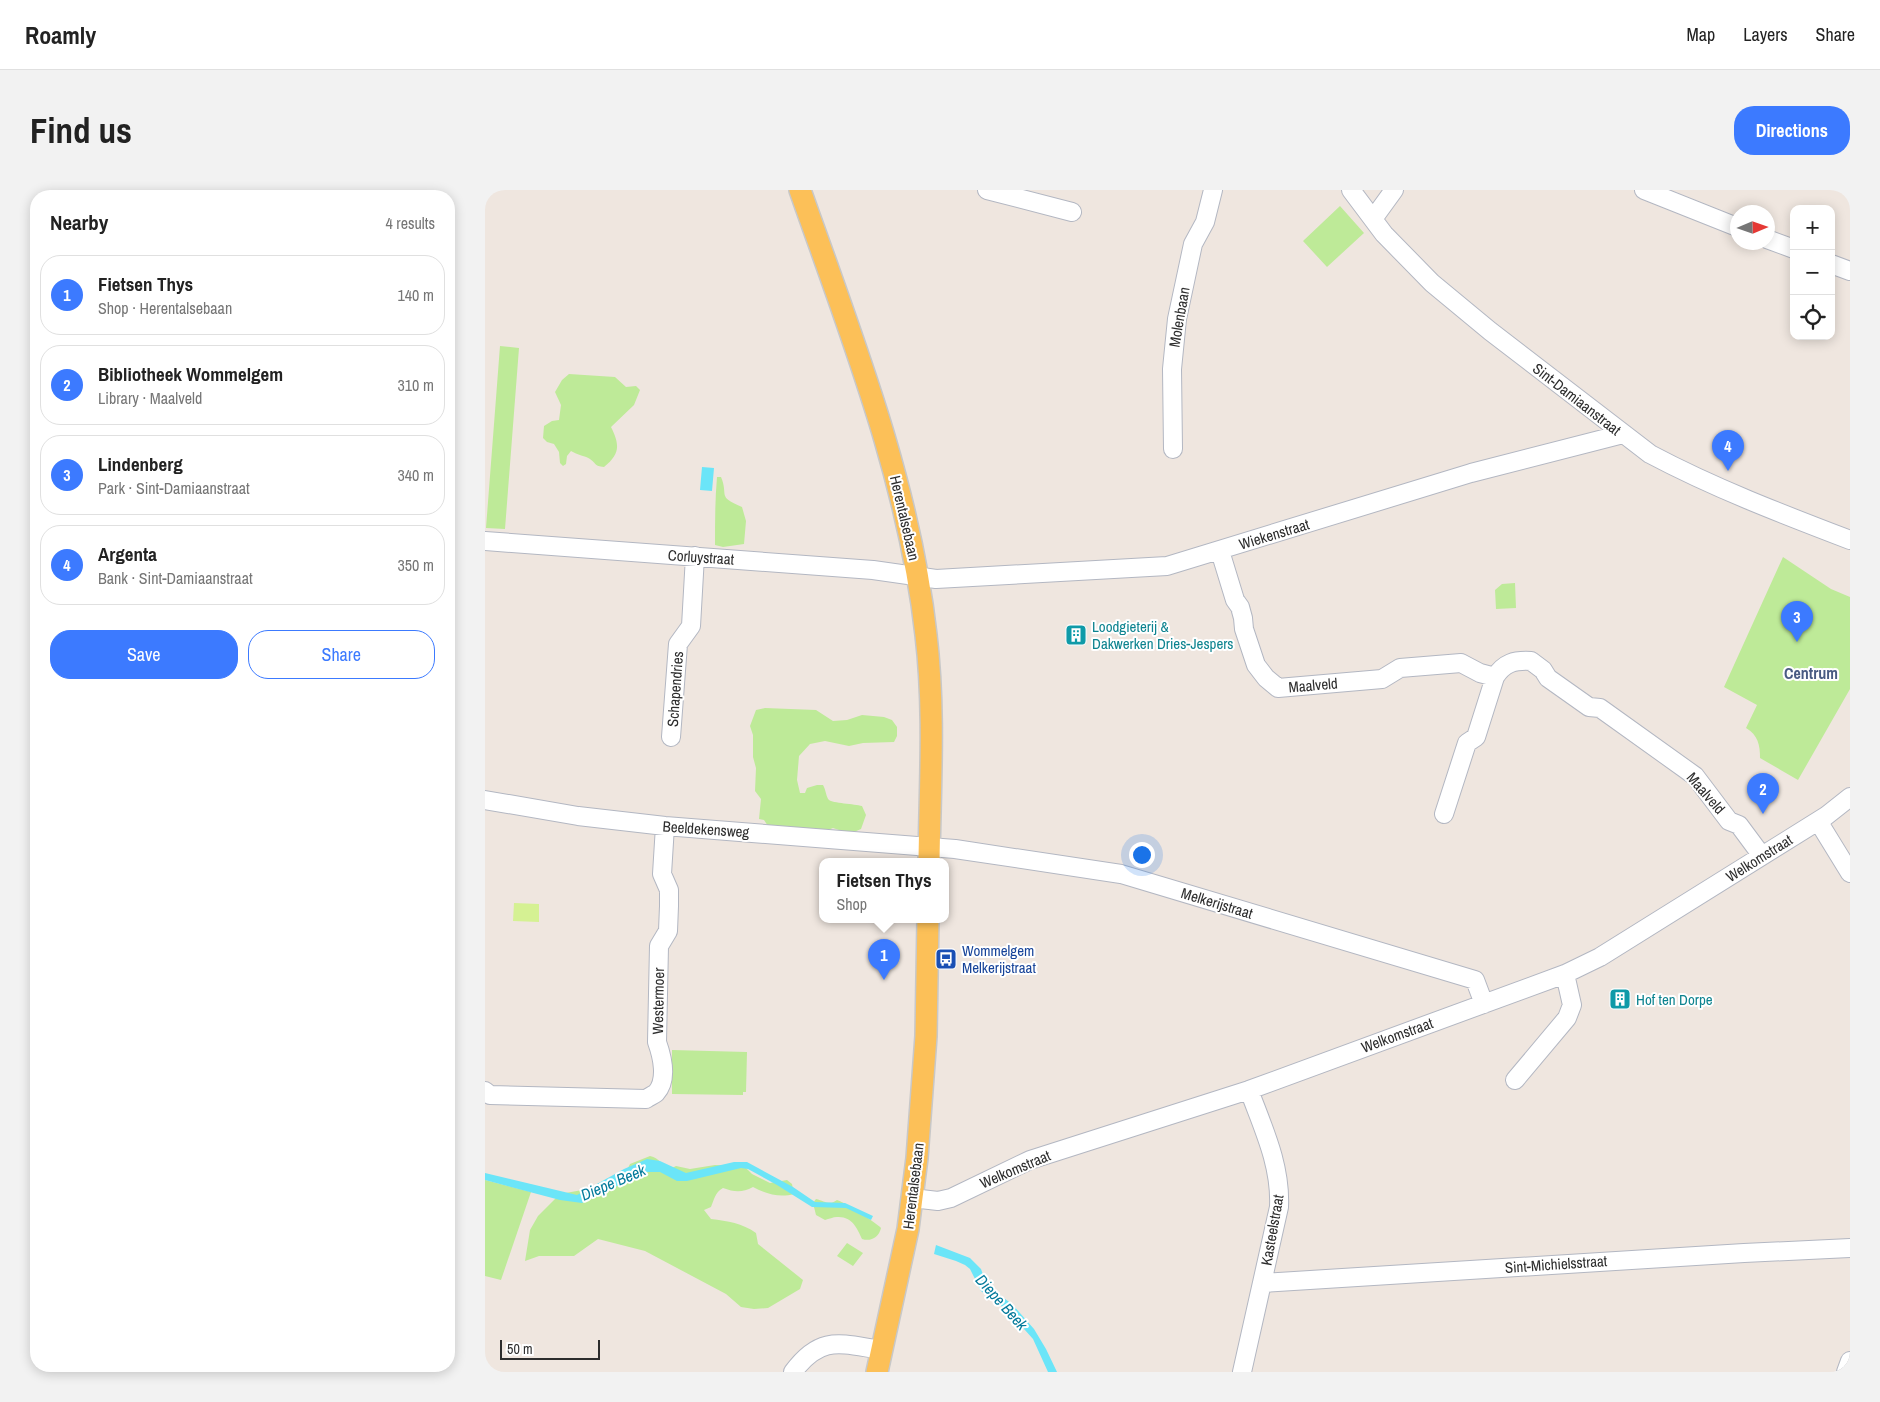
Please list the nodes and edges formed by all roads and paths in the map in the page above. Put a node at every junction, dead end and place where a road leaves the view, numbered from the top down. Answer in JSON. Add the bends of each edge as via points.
{"nodes":[{"id":1,"x":800,"y":190,"type":"edge"},
{"id":2,"x":987,"y":190,"type":"edge"},
{"id":3,"x":1213,"y":190,"type":"edge"},
{"id":4,"x":1351,"y":190,"type":"edge"},
{"id":5,"x":1393,"y":190,"type":"edge"},
{"id":6,"x":1645,"y":190,"type":"edge"},
{"id":7,"x":1072,"y":212,"type":"dead end"},
{"id":8,"x":1373,"y":219,"type":"junction"},
{"id":9,"x":1730,"y":224,"type":"edge"},
{"id":10,"x":1775,"y":242,"type":"edge"},
{"id":11,"x":1790,"y":248,"type":"edge"},
{"id":12,"x":1835,"y":265,"type":"edge"},
{"id":13,"x":1850,"y":271,"type":"edge"},
{"id":14,"x":1623,"y":434,"type":"junction"},
{"id":15,"x":1173,"y":449,"type":"dead end"},
{"id":16,"x":1850,"y":540,"type":"edge"},
{"id":17,"x":485,"y":541,"type":"edge"},
{"id":18,"x":1220,"y":551,"type":"junction"},
{"id":19,"x":695,"y":556,"type":"junction"},
{"id":20,"x":917,"y":576,"type":"junction"},
{"id":21,"x":1495,"y":677,"type":"junction"},
{"id":22,"x":671,"y":737,"type":"dead end"},
{"id":23,"x":1850,"y":797,"type":"edge"},
{"id":24,"x":485,"y":800,"type":"edge"},
{"id":25,"x":1444,"y":814,"type":"dead end"},
{"id":26,"x":1818,"y":821,"type":"junction"},
{"id":27,"x":665,"y":826,"type":"junction"},
{"id":28,"x":929,"y":854,"type":"edge"},
{"id":29,"x":1762,"y":856,"type":"junction"},
{"id":30,"x":1850,"y":873,"type":"edge"},
{"id":31,"x":928,"y":923,"type":"edge"},
{"id":32,"x":1565,"y":974,"type":"junction"},
{"id":33,"x":1484,"y":1004,"type":"junction"},
{"id":34,"x":1515,"y":1080,"type":"dead end"},
{"id":35,"x":485,"y":1090,"type":"edge"},
{"id":36,"x":1249,"y":1090,"type":"junction"},
{"id":37,"x":912,"y":1198,"type":"junction"},
{"id":38,"x":1850,"y":1248,"type":"edge"},
{"id":39,"x":1262,"y":1283,"type":"junction"},
{"id":40,"x":882,"y":1350,"type":"junction"},
{"id":41,"x":1850,"y":1361,"type":"edge"},
{"id":42,"x":793,"y":1372,"type":"edge"},
{"id":43,"x":877,"y":1372,"type":"edge"},
{"id":44,"x":1242,"y":1372,"type":"edge"},
{"id":45,"x":1846,"y":1372,"type":"edge"}],
"edges":[{"from":1,"to":20,"type":"main road","name":"Herentalsebaan","via":[[889,451],[908,523]]},
{"from":2,"to":7,"type":"street"},
{"from":3,"to":15,"type":"street","name":"Molenbaan","via":[[1205,222],[1193,244],[1177,319],[1172,369]]},
{"from":4,"to":8,"type":"street","name":"Sint-Damiaanstraat"},
{"from":5,"to":8,"type":"street"},
{"from":6,"to":9,"type":"street"},
{"from":8,"to":14,"type":"street","name":"Sint-Damiaanstraat","via":[[1432,283]]},
{"from":10,"to":11,"type":"street"},
{"from":12,"to":13,"type":"street"},
{"from":14,"to":16,"type":"street","name":"Sint-Damiaanstraat","via":[[1676,468]]},
{"from":14,"to":18,"type":"street","name":"Wiekenstraat","via":[[1471,473]]},
{"from":17,"to":19,"type":"street","name":"Corluystraat"},
{"from":18,"to":20,"type":"street","name":"Wiekenstraat","via":[[1167,566],[936,579]]},
{"from":18,"to":21,"type":"street","name":"Maalveld","via":[[1256,665],[1279,688],[1381,679],[1400,668],[1461,663]]},
{"from":19,"to":20,"type":"street","name":"Corluystraat"},
{"from":19,"to":22,"type":"street","name":"Schapendries","via":[[691,626],[678,644]]},
{"from":20,"to":28,"type":"main road","name":"Herentalsebaan","via":[[927,635],[930,690]]},
{"from":21,"to":25,"type":"street","via":[[1475,737],[1467,743]]},
{"from":21,"to":29,"type":"street","name":"Maalveld","via":[[1509,662],[1531,661],[1556,684],[1589,707],[1601,708],[1695,776],[1729,821],[1739,825]]},
{"from":23,"to":26,"type":"street","name":"Welkomstraat"},
{"from":24,"to":27,"type":"street","name":"Beeldekensweg","via":[[578,816]]},
{"from":26,"to":29,"type":"street","name":"Welkomstraat"},
{"from":26,"to":30,"type":"street"},
{"from":27,"to":28,"type":"street","name":"Beeldekensweg"},
{"from":27,"to":35,"type":"street","name":"Westermoer","via":[[662,874],[669,890],[669,906],[668,931],[659,946],[657,1042],[663,1056],[662,1081],[656,1092],[645,1099],[490,1095]]},
{"from":28,"to":33,"type":"street","name":"Melkerijstraat","via":[[955,849],[1121,874],[1475,980]]},
{"from":29,"to":32,"type":"street","name":"Welkomstraat","via":[[1600,957]]},
{"from":31,"to":37,"type":"main road","name":"Herentalsebaan","via":[[926,1036]]},
{"from":32,"to":33,"type":"street","name":"Welkomstraat"},
{"from":32,"to":34,"type":"street","via":[[1572,1005],[1567,1018]]},
{"from":33,"to":36,"type":"street","name":"Welkomstraat"},
{"from":36,"to":37,"type":"street","name":"Welkomstraat","via":[[1030,1160],[951,1198],[938,1201]]},
{"from":36,"to":39,"type":"street","name":"Kasteelstraat","via":[[1277,1168],[1280,1192]]},
{"from":37,"to":40,"type":"main road","name":"Herentalsebaan"},
{"from":38,"to":39,"type":"street","name":"Sint-Michielsstraat"},
{"from":39,"to":44,"type":"street","name":"Kasteelstraat"},
{"from":40,"to":42,"type":"street","via":[[820,1346]]},
{"from":40,"to":43,"type":"main road","name":"Herentalsebaan"},
{"from":41,"to":45,"type":"street"}]}
